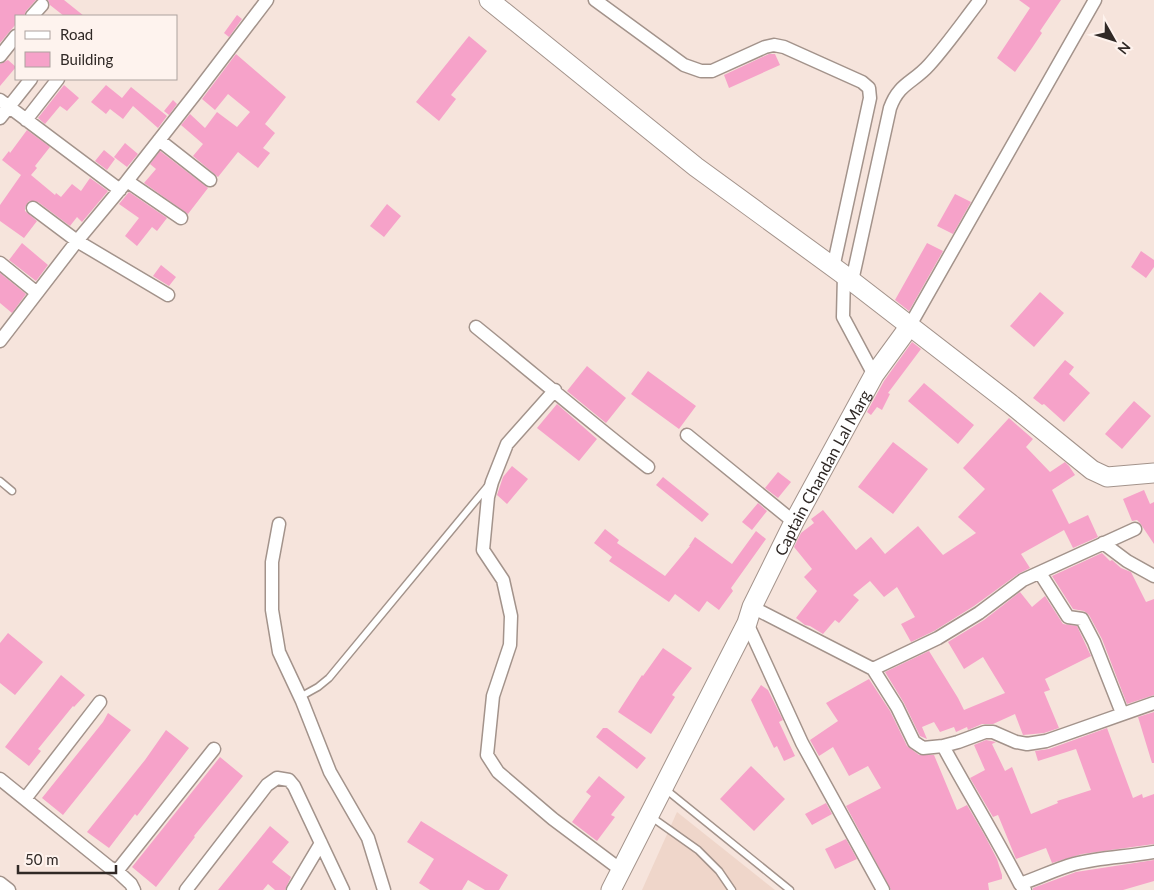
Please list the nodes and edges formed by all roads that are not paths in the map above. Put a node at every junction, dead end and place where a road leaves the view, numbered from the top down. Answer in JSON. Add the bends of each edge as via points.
{"nodes":[{"id":1,"x":267,"y":0,"type":"edge"},
{"id":2,"x":489,"y":0,"type":"edge"},
{"id":3,"x":595,"y":0,"type":"edge"},
{"id":4,"x":980,"y":0,"type":"edge"},
{"id":5,"x":1095,"y":0,"type":"edge"},
{"id":6,"x":42,"y":4,"type":"dead end"},
{"id":7,"x":33,"y":15,"type":"edge"},
{"id":8,"x":15,"y":37,"type":"edge"},
{"id":9,"x":0,"y":56,"type":"edge"},
{"id":10,"x":29,"y":80,"type":"edge"},
{"id":11,"x":57,"y":80,"type":"edge"},
{"id":12,"x":4,"y":103,"type":"edge"},
{"id":13,"x":0,"y":118,"type":"edge"},
{"id":14,"x":26,"y":120,"type":"junction"},
{"id":15,"x":159,"y":140,"type":"junction"},
{"id":16,"x":210,"y":180,"type":"dead end"},
{"id":17,"x":123,"y":185,"type":"junction"},
{"id":18,"x":33,"y":208,"type":"dead end"},
{"id":19,"x":181,"y":218,"type":"dead end"},
{"id":20,"x":76,"y":241,"type":"junction"},
{"id":21,"x":0,"y":263,"type":"edge"},
{"id":22,"x":843,"y":275,"type":"junction"},
{"id":23,"x":37,"y":294,"type":"junction"},
{"id":24,"x":168,"y":295,"type":"dead end"},
{"id":25,"x":476,"y":327,"type":"dead end"},
{"id":26,"x":909,"y":327,"type":"junction"},
{"id":27,"x":0,"y":340,"type":"edge"},
{"id":28,"x":874,"y":375,"type":"junction"},
{"id":29,"x":555,"y":390,"type":"junction"},
{"id":30,"x":687,"y":434,"type":"dead end"},
{"id":31,"x":648,"y":468,"type":"dead end"},
{"id":32,"x":1154,"y":473,"type":"edge"},
{"id":33,"x":0,"y":481,"type":"edge"},
{"id":34,"x":492,"y":482,"type":"junction"},
{"id":35,"x":12,"y":490,"type":"dead end"},
{"id":36,"x":794,"y":522,"type":"junction"},
{"id":37,"x":279,"y":524,"type":"dead end"},
{"id":38,"x":1135,"y":529,"type":"dead end"},
{"id":39,"x":1103,"y":543,"type":"junction"},
{"id":40,"x":1040,"y":573,"type":"junction"},
{"id":41,"x":1154,"y":576,"type":"edge"},
{"id":42,"x":750,"y":615,"type":"junction"},
{"id":43,"x":873,"y":669,"type":"junction"},
{"id":44,"x":300,"y":697,"type":"junction"},
{"id":45,"x":100,"y":702,"type":"dead end"},
{"id":46,"x":1154,"y":703,"type":"edge"},
{"id":47,"x":1122,"y":713,"type":"junction"},
{"id":48,"x":943,"y":746,"type":"junction"},
{"id":49,"x":214,"y":749,"type":"dead end"},
{"id":50,"x":0,"y":779,"type":"edge"},
{"id":51,"x":663,"y":787,"type":"junction"},
{"id":52,"x":24,"y":799,"type":"junction"},
{"id":53,"x":649,"y":815,"type":"junction"},
{"id":54,"x":321,"y":843,"type":"junction"},
{"id":55,"x":1154,"y":852,"type":"edge"},
{"id":56,"x":621,"y":870,"type":"junction"},
{"id":57,"x":117,"y":871,"type":"junction"},
{"id":58,"x":0,"y":883,"type":"edge"},
{"id":59,"x":1022,"y":887,"type":"edge"},
{"id":60,"x":9,"y":890,"type":"edge"},
{"id":61,"x":134,"y":890,"type":"edge"},
{"id":62,"x":186,"y":890,"type":"edge"},
{"id":63,"x":293,"y":890,"type":"edge"},
{"id":64,"x":342,"y":890,"type":"edge"},
{"id":65,"x":384,"y":890,"type":"edge"},
{"id":66,"x":611,"y":890,"type":"edge"},
{"id":67,"x":732,"y":890,"type":"edge"},
{"id":68,"x":790,"y":890,"type":"edge"},
{"id":69,"x":883,"y":890,"type":"edge"}],
"edges":[{"from":1,"to":15,"type":"street"},
{"from":2,"to":22,"type":"street","via":[[696,167]]},
{"from":3,"to":22,"type":"street","via":[[684,65],[701,71],[712,70],[774,45],[862,82],[868,88],[870,98]]},
{"from":4,"to":22,"type":"street","via":[[928,66],[901,87],[894,97]]},
{"from":5,"to":26,"type":"street"},
{"from":6,"to":7,"type":"street"},
{"from":8,"to":9,"type":"street"},
{"from":10,"to":12,"type":"street"},
{"from":11,"to":14,"type":"street"},
{"from":12,"to":13,"type":"street"},
{"from":12,"to":14,"type":"street"},
{"from":14,"to":17,"type":"street"},
{"from":15,"to":16,"type":"street"},
{"from":15,"to":17,"type":"street"},
{"from":17,"to":19,"type":"street"},
{"from":17,"to":20,"type":"street"},
{"from":18,"to":20,"type":"street"},
{"from":20,"to":23,"type":"street"},
{"from":20,"to":24,"type":"street"},
{"from":21,"to":23,"type":"street"},
{"from":22,"to":26,"type":"street"},
{"from":22,"to":28,"type":"street","via":[[842,317]]},
{"from":23,"to":27,"type":"street"},
{"from":25,"to":29,"type":"street"},
{"from":26,"to":28,"type":"street","name":"Captain Chandan Lal Marg"},
{"from":26,"to":32,"type":"street","via":[[1092,470],[1106,477]]},
{"from":28,"to":36,"type":"street","name":"Captain Chandan Lal Marg"},
{"from":29,"to":31,"type":"street"},
{"from":29,"to":34,"type":"street","via":[[507,444]]},
{"from":30,"to":36,"type":"street"},
{"from":33,"to":35,"type":"lane"},
{"from":34,"to":44,"type":"lane","via":[[329,678]]},
{"from":34,"to":56,"type":"street","via":[[483,550],[503,580],[511,616],[510,645],[493,696],[487,755],[498,772]]},
{"from":36,"to":42,"type":"street","name":"Captain Chandan Lal Marg"},
{"from":37,"to":44,"type":"street","via":[[272,562],[272,610],[279,652]]},
{"from":38,"to":39,"type":"street"},
{"from":39,"to":40,"type":"street"},
{"from":39,"to":41,"type":"street"},
{"from":40,"to":43,"type":"street","via":[[1023,580],[938,638]]},
{"from":40,"to":47,"type":"street","via":[[1068,617],[1082,619]]},
{"from":42,"to":43,"type":"street"},
{"from":42,"to":51,"type":"street","name":"Captain Chandan Lal Marg"},
{"from":42,"to":69,"type":"street","via":[[802,743]]},
{"from":43,"to":48,"type":"street","via":[[914,742],[923,748]]},
{"from":44,"to":65,"type":"street","via":[[330,772],[368,838]]},
{"from":45,"to":52,"type":"street"},
{"from":46,"to":47,"type":"street"},
{"from":47,"to":48,"type":"street","via":[[1046,741],[1027,744],[985,732]]},
{"from":48,"to":59,"type":"street"},
{"from":49,"to":57,"type":"street"},
{"from":50,"to":52,"type":"street"},
{"from":51,"to":53,"type":"street","name":"Captain Chandan Lal Marg"},
{"from":51,"to":68,"type":"lane"},
{"from":52,"to":57,"type":"street"},
{"from":53,"to":56,"type":"street","name":"Captain Chandan Lal Marg"},
{"from":53,"to":67,"type":"lane","via":[[698,850]]},
{"from":54,"to":62,"type":"street","via":[[294,786],[289,780],[277,778],[267,785]]},
{"from":54,"to":63,"type":"street"},
{"from":54,"to":64,"type":"street"},
{"from":55,"to":59,"type":"street","via":[[1073,864]]},
{"from":56,"to":66,"type":"street","name":"Captain Chandan Lal Marg"},
{"from":57,"to":61,"type":"street"},
{"from":58,"to":60,"type":"street"}]}
